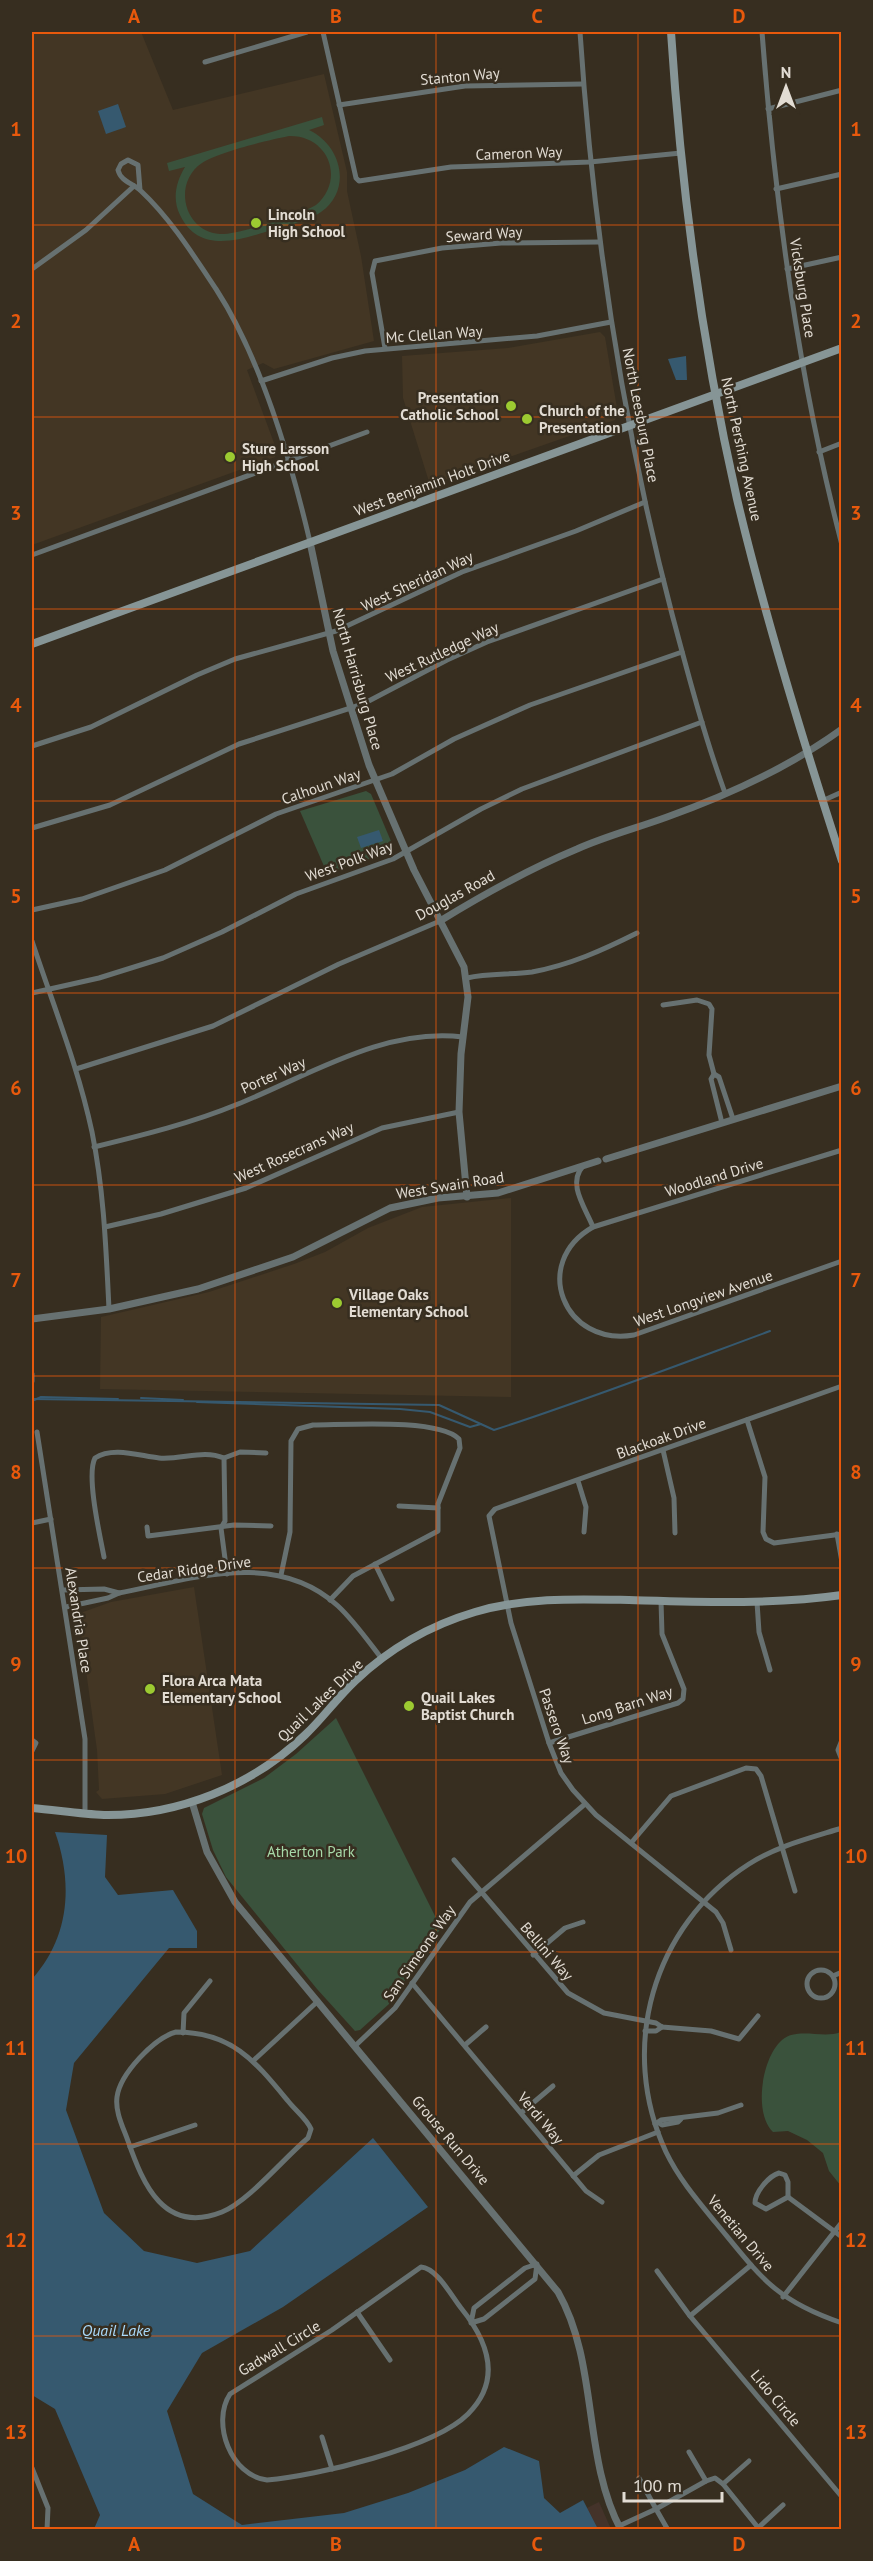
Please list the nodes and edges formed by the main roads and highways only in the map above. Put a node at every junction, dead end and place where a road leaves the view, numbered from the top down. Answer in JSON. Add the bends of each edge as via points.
{"nodes":[{"id":1,"x":671,"y":32,"type":"edge"},
{"id":2,"x":842,"y":348,"type":"edge"},
{"id":3,"x":716,"y":393,"type":"junction"},
{"id":4,"x":32,"y":644,"type":"edge"},
{"id":5,"x":842,"y":861,"type":"edge"},
{"id":6,"x":842,"y":1595,"type":"edge"},
{"id":7,"x":32,"y":1808,"type":"edge"}],
"edges":[{"from":1,"to":3,"type":"main road","name":"North Pershing Avenue","via":[[696,275]]},
{"from":2,"to":3,"type":"main road","name":"West Benjamin Holt Drive"},
{"from":3,"to":4,"type":"main road","name":"West Benjamin Holt Drive"},
{"from":3,"to":5,"type":"main road","name":"North Pershing Avenue","via":[[760,590]]},
{"from":6,"to":7,"type":"main road","name":"Quail Lakes Drive","via":[[757,1602],[549,1600],[476,1611],[440,1624],[382,1659],[355,1681],[306,1734],[240,1782],[192,1802],[145,1812],[85,1814]]}]}
